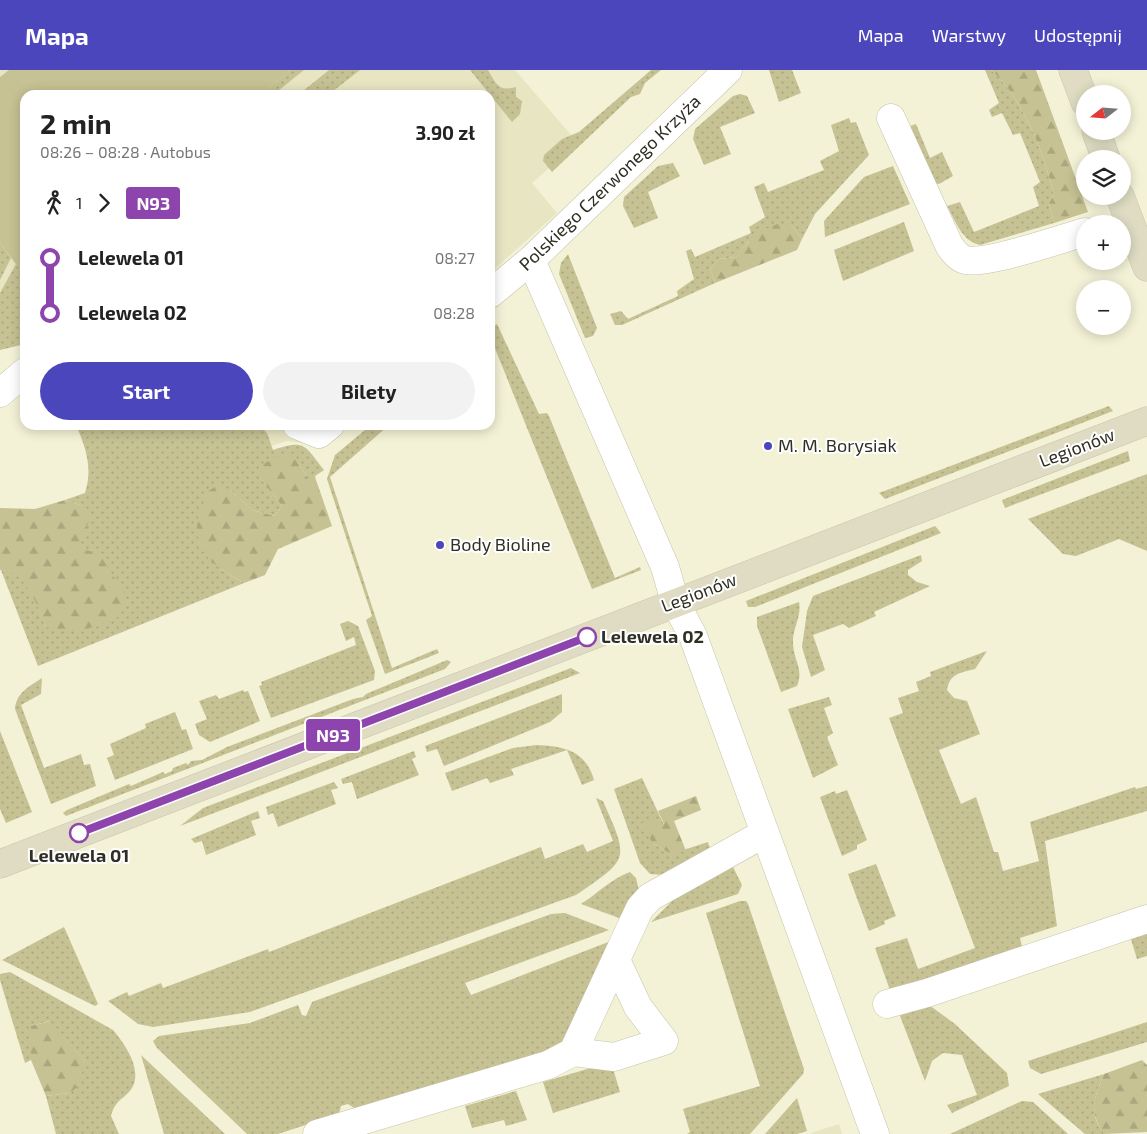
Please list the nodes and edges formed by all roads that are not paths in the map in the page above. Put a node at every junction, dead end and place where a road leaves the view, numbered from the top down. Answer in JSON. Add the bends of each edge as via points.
{"nodes":[{"id":1,"x":728,"y":70,"type":"edge"},
{"id":2,"x":1073,"y":70,"type":"edge"},
{"id":3,"x":1079,"y":85,"type":"edge"},
{"id":4,"x":891,"y":118,"type":"dead end"},
{"id":5,"x":1121,"y":213,"type":"edge"},
{"id":6,"x":1076,"y":234,"type":"edge"},
{"id":7,"x":531,"y":260,"type":"junction"},
{"id":8,"x":1147,"y":267,"type":"edge"},
{"id":9,"x":495,"y":290,"type":"edge"},
{"id":10,"x":20,"y":376,"type":"edge"},
{"id":11,"x":0,"y":393,"type":"edge"},
{"id":12,"x":1147,"y":421,"type":"edge"},
{"id":13,"x":675,"y":602,"type":"junction"},
{"id":14,"x":765,"y":833,"type":"junction"},
{"id":15,"x":0,"y":864,"type":"edge"},
{"id":16,"x":1147,"y":919,"type":"edge"},
{"id":17,"x":616,"y":960,"type":"junction"},
{"id":18,"x":887,"y":1004,"type":"dead end"},
{"id":19,"x":573,"y":1052,"type":"junction"},
{"id":20,"x":317,"y":1134,"type":"edge"},
{"id":21,"x":875,"y":1134,"type":"edge"}],
"edges":[{"from":1,"to":7,"type":"street","name":"Polskiego Czerwonego Krzyża"},
{"from":2,"to":3,"type":"street"},
{"from":4,"to":6,"type":"street","via":[[949,245],[957,255],[966,260],[987,259]]},
{"from":5,"to":8,"type":"street"},
{"from":7,"to":9,"type":"street","name":"Polskiego Czerwonego Krzyża"},
{"from":7,"to":13,"type":"street","via":[[665,567]]},
{"from":10,"to":11,"type":"street"},
{"from":12,"to":13,"type":"street","name":"Legionów"},
{"from":13,"to":14,"type":"street","via":[[693,636]]},
{"from":13,"to":15,"type":"street","name":"Legionów"},
{"from":14,"to":17,"type":"street","via":[[650,897],[640,908]]},
{"from":14,"to":21,"type":"street"},
{"from":16,"to":18,"type":"street"},
{"from":17,"to":19,"type":"street"},
{"from":17,"to":19,"type":"street","via":[[638,1007],[664,1041],[614,1057]]},
{"from":19,"to":20,"type":"street","via":[[548,1065]]}]}
